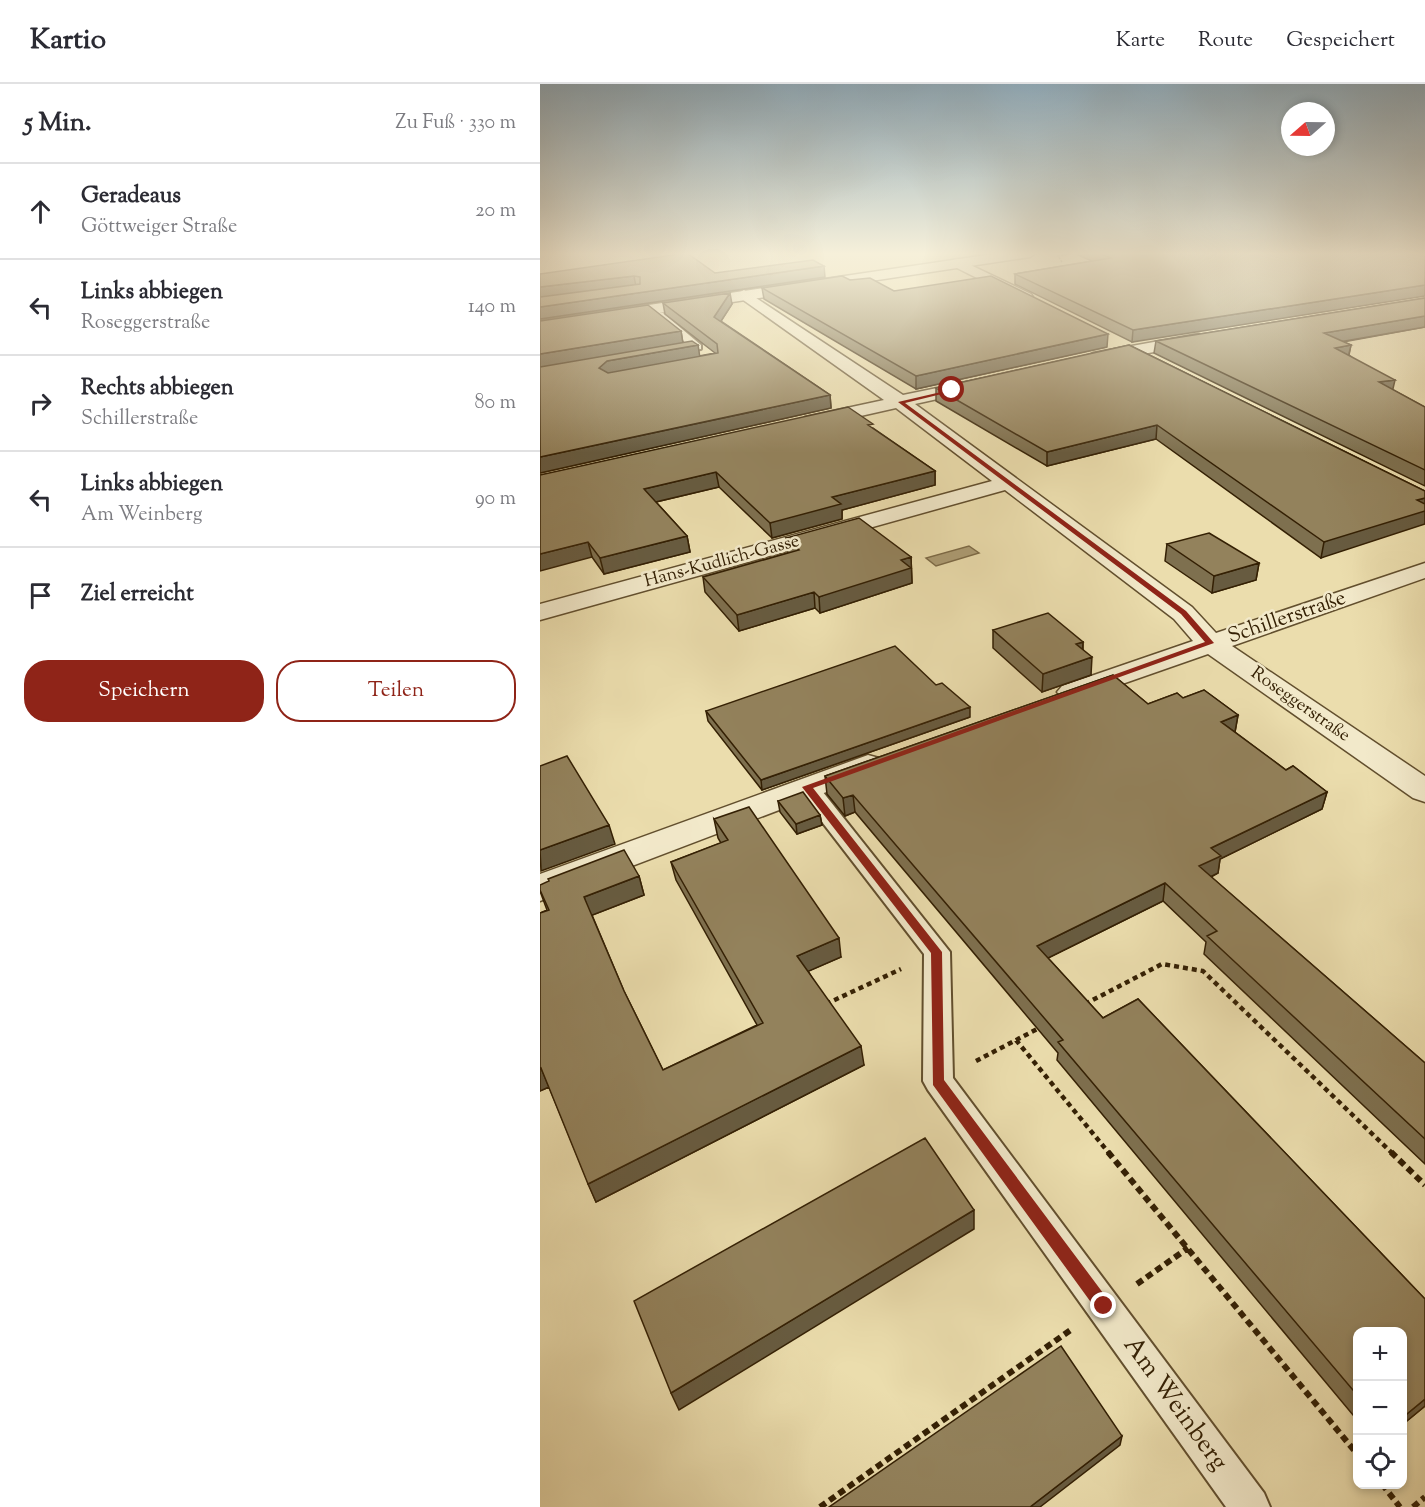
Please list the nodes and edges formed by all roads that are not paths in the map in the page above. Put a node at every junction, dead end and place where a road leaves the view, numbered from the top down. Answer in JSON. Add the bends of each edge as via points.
{"nodes":[{"id":1,"x":583,"y":319,"type":"edge"},
{"id":2,"x":664,"y":319,"type":"edge"},
{"id":3,"x":781,"y":319,"type":"edge"},
{"id":4,"x":540,"y":326,"type":"edge"},
{"id":5,"x":1214,"y":336,"type":"edge"},
{"id":6,"x":1112,"y":339,"type":"edge"},
{"id":7,"x":1132,"y":350,"type":"junction"},
{"id":8,"x":663,"y":353,"type":"edge"},
{"id":9,"x":1076,"y":362,"type":"edge"},
{"id":10,"x":1164,"y":366,"type":"edge"},
{"id":11,"x":997,"y":380,"type":"edge"},
{"id":12,"x":900,"y":402,"type":"junction"},
{"id":13,"x":796,"y":425,"type":"edge"},
{"id":14,"x":1007,"y":483,"type":"junction"},
{"id":15,"x":1425,"y":570,"type":"edge"},
{"id":16,"x":540,"y":612,"type":"edge"},
{"id":17,"x":1210,"y":643,"type":"junction"},
{"id":18,"x":1042,"y":703,"type":"edge"},
{"id":19,"x":897,"y":755,"type":"edge"},
{"id":20,"x":807,"y":787,"type":"junction"},
{"id":21,"x":1425,"y":791,"type":"edge"},
{"id":22,"x":540,"y":888,"type":"edge"},
{"id":23,"x":1250,"y":1507,"type":"edge"}],
"edges":[{"from":1,"to":4,"type":"street"},
{"from":2,"to":8,"type":"lane","via":[[701,350]]},
{"from":3,"to":12,"type":"street","name":"Roseggerstraße"},
{"from":5,"to":7,"type":"street"},
{"from":6,"to":7,"type":"street"},
{"from":7,"to":9,"type":"street"},
{"from":7,"to":10,"type":"street"},
{"from":11,"to":12,"type":"street"},
{"from":12,"to":13,"type":"street"},
{"from":12,"to":14,"type":"street","name":"Roseggerstraße"},
{"from":14,"to":16,"type":"street","name":"Hans-Kudlich-Gasse"},
{"from":14,"to":17,"type":"street","name":"Roseggerstraße","via":[[1183,613]]},
{"from":15,"to":17,"type":"street","name":"Schillerstraße"},
{"from":17,"to":18,"type":"street","name":"Schillerstraße"},
{"from":17,"to":21,"type":"street","name":"Roseggerstraße"},
{"from":19,"to":20,"type":"street"},
{"from":20,"to":22,"type":"street"},
{"from":20,"to":23,"type":"lane","name":"Am Weinberg","via":[[937,952],[938,1081]]}]}
